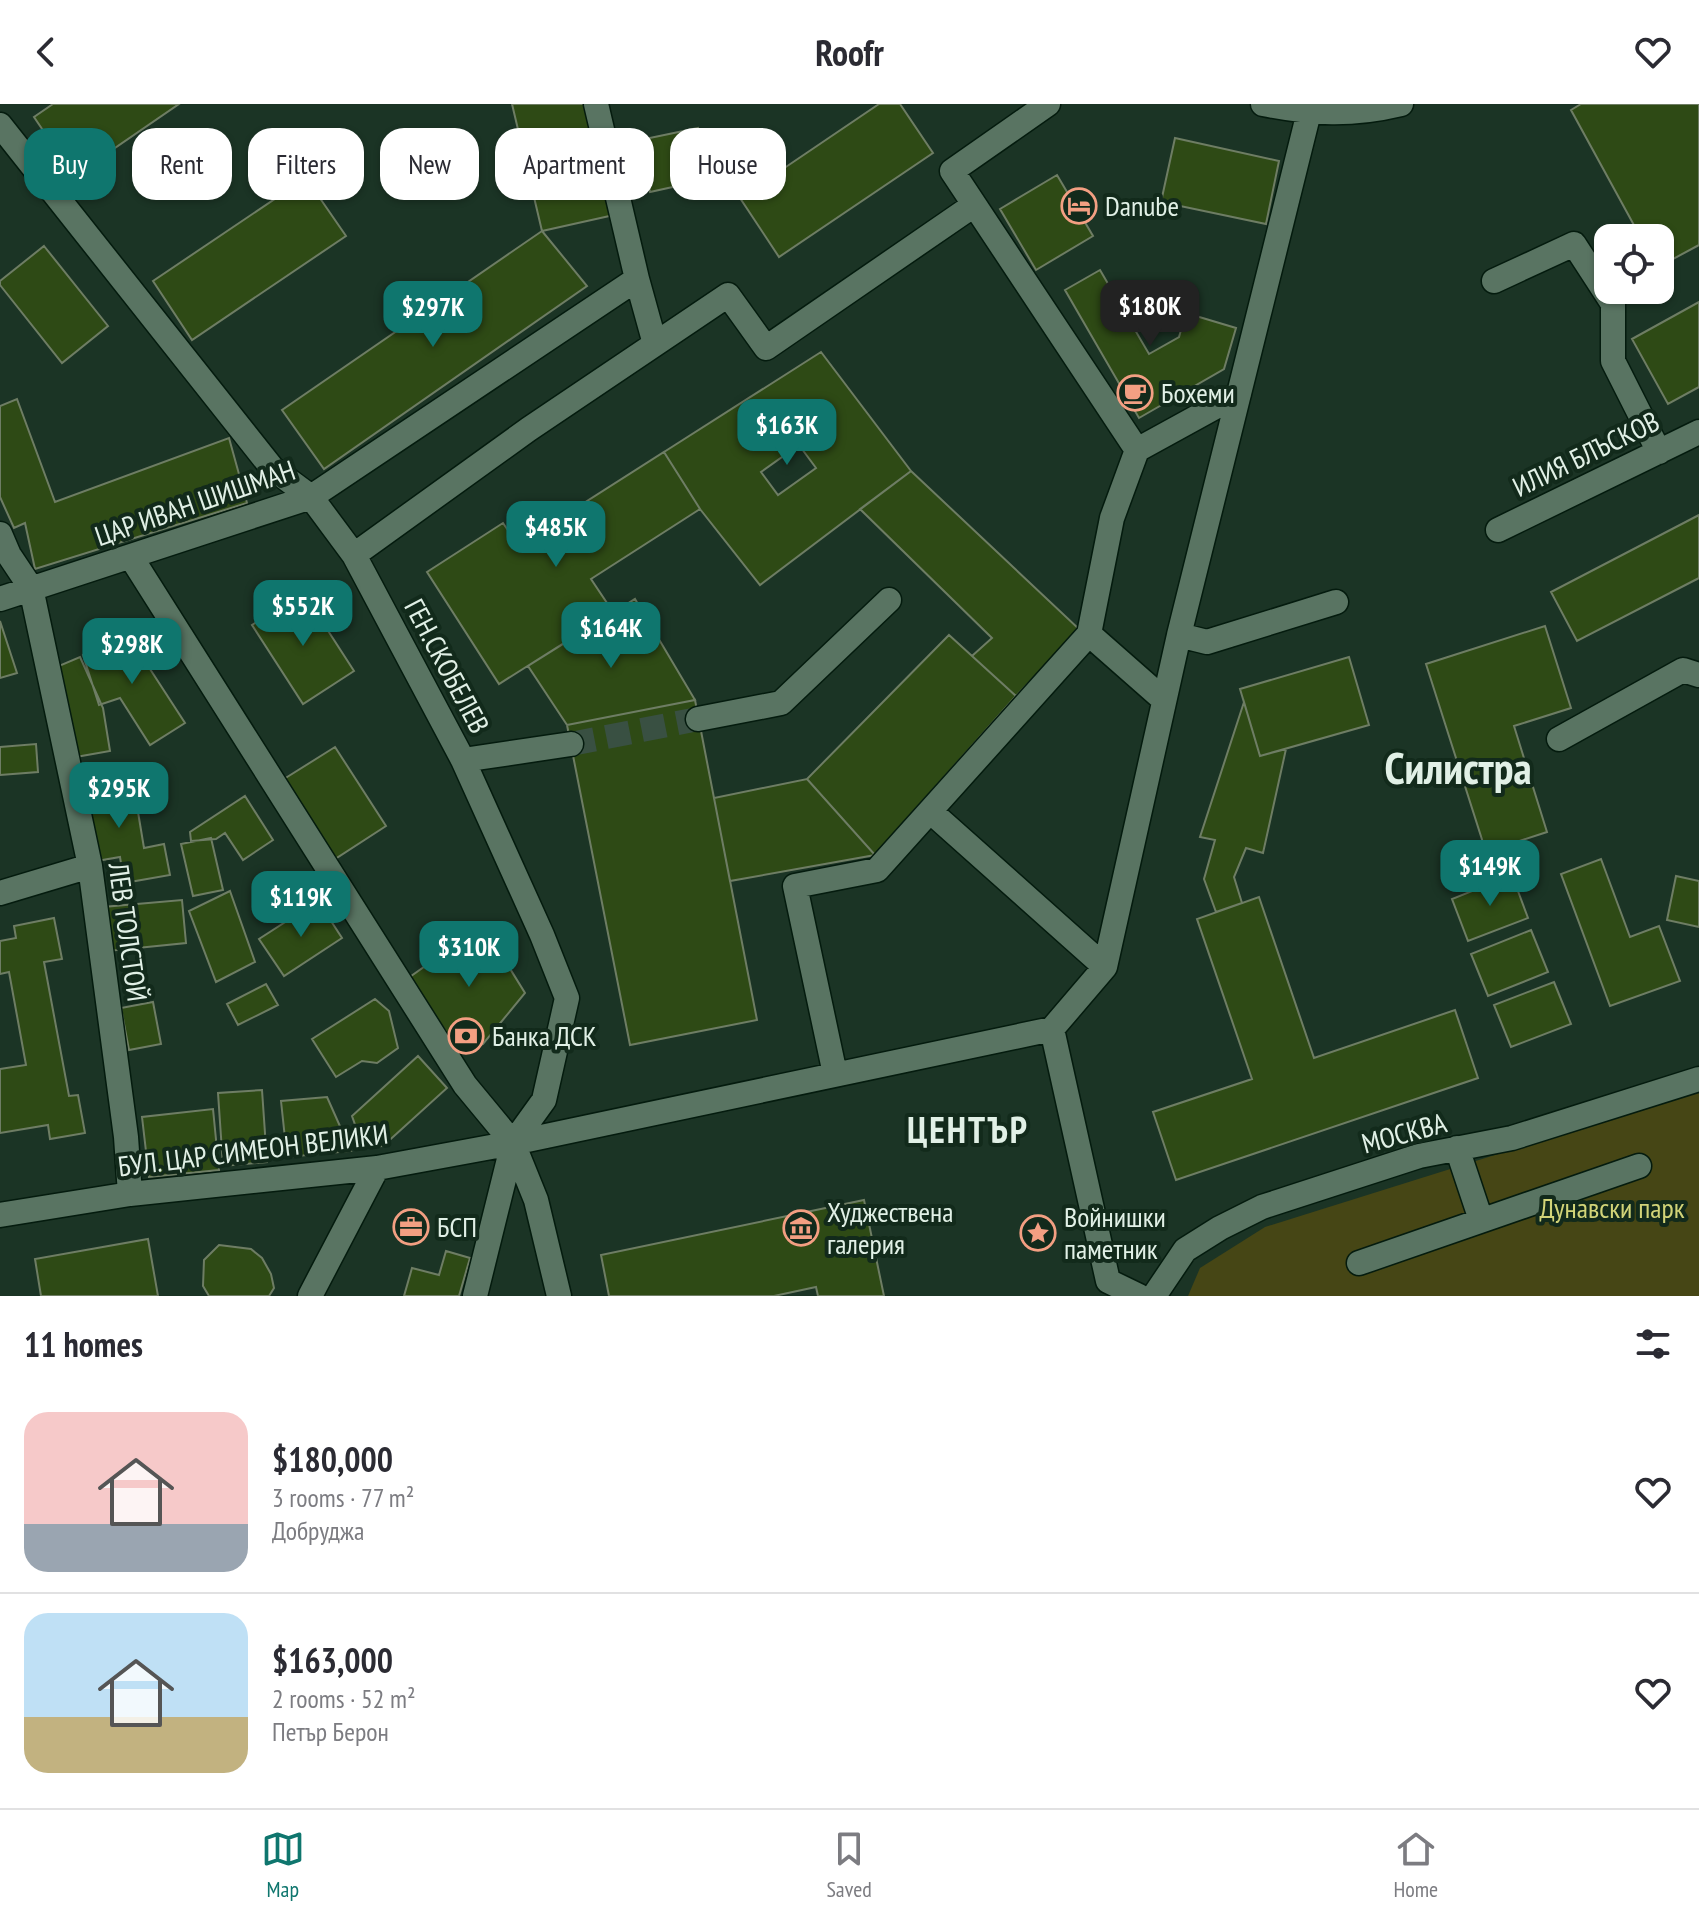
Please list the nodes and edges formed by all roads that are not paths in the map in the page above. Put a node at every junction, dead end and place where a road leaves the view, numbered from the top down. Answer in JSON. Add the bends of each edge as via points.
{"nodes":[{"id":1,"x":596,"y":104,"type":"edge"},
{"id":2,"x":1048,"y":104,"type":"edge"},
{"id":3,"x":1263,"y":104,"type":"edge"},
{"id":4,"x":1401,"y":104,"type":"edge"},
{"id":5,"x":1296,"y":108,"type":"edge"},
{"id":6,"x":0,"y":125,"type":"edge"},
{"id":7,"x":974,"y":205,"type":"junction"},
{"id":8,"x":637,"y":279,"type":"junction"},
{"id":9,"x":1494,"y":281,"type":"dead end"},
{"id":10,"x":655,"y":344,"type":"junction"},
{"id":11,"x":1239,"y":394,"type":"junction"},
{"id":12,"x":1699,"y":432,"type":"edge"},
{"id":13,"x":1137,"y":450,"type":"junction"},
{"id":14,"x":1659,"y":452,"type":"junction"},
{"id":15,"x":311,"y":497,"type":"junction"},
{"id":16,"x":1498,"y":530,"type":"dead end"},
{"id":17,"x":0,"y":534,"type":"edge"},
{"id":18,"x":354,"y":555,"type":"junction"},
{"id":19,"x":131,"y":557,"type":"junction"},
{"id":20,"x":31,"y":588,"type":"junction"},
{"id":21,"x":0,"y":599,"type":"edge"},
{"id":22,"x":889,"y":600,"type":"dead end"},
{"id":23,"x":1336,"y":602,"type":"dead end"},
{"id":24,"x":1089,"y":634,"type":"junction"},
{"id":25,"x":1179,"y":635,"type":"junction"},
{"id":26,"x":1694,"y":669,"type":"edge"},
{"id":27,"x":1164,"y":700,"type":"junction"},
{"id":28,"x":698,"y":719,"type":"tunnel mouth"},
{"id":29,"x":1559,"y":739,"type":"dead end"},
{"id":30,"x":571,"y":744,"type":"tunnel mouth"},
{"id":31,"x":463,"y":760,"type":"junction"},
{"id":32,"x":930,"y":811,"type":"junction"},
{"id":33,"x":90,"y":866,"type":"junction"},
{"id":34,"x":0,"y":893,"type":"edge"},
{"id":35,"x":1105,"y":967,"type":"junction"},
{"id":36,"x":1052,"y":1029,"type":"junction"},
{"id":37,"x":835,"y":1074,"type":"junction"},
{"id":38,"x":1699,"y":1079,"type":"edge"},
{"id":39,"x":513,"y":1143,"type":"junction"},
{"id":40,"x":1457,"y":1148,"type":"junction"},
{"id":41,"x":1639,"y":1166,"type":"dead end"},
{"id":42,"x":377,"y":1168,"type":"junction"},
{"id":43,"x":130,"y":1194,"type":"junction"},
{"id":44,"x":0,"y":1215,"type":"edge"},
{"id":45,"x":1481,"y":1220,"type":"junction"},
{"id":46,"x":1359,"y":1263,"type":"dead end"},
{"id":47,"x":310,"y":1296,"type":"edge"},
{"id":48,"x":475,"y":1296,"type":"edge"},
{"id":49,"x":559,"y":1296,"type":"edge"},
{"id":50,"x":1139,"y":1296,"type":"edge"},
{"id":51,"x":1154,"y":1296,"type":"edge"}],
"edges":[{"from":1,"to":8,"type":"street"},
{"from":2,"to":7,"type":"street","via":[[952,171]]},
{"from":3,"to":5,"type":"street"},
{"from":4,"to":5,"type":"street","via":[[1338,114]]},
{"from":5,"to":11,"type":"street"},
{"from":6,"to":15,"type":"street","name":"ГЕН.СКОБЕЛЕВ","via":[[272,468]]},
{"from":7,"to":10,"type":"street","via":[[766,348],[728,295]]},
{"from":7,"to":13,"type":"street"},
{"from":8,"to":10,"type":"street"},
{"from":8,"to":15,"type":"street","name":"ЦАР ИВАН ШИШМАН"},
{"from":9,"to":14,"type":"street","via":[[1574,244],[1613,304],[1613,361]]},
{"from":10,"to":18,"type":"street"},
{"from":11,"to":13,"type":"street"},
{"from":11,"to":25,"type":"street"},
{"from":12,"to":14,"type":"street","name":"ИЛИЯ БЛЪСКОВ"},
{"from":13,"to":24,"type":"street","via":[[1112,518]]},
{"from":14,"to":16,"type":"street","name":"ИЛИЯ БЛЪСКОВ"},
{"from":15,"to":18,"type":"street","name":"ГЕН.СКОБЕЛЕВ"},
{"from":15,"to":19,"type":"street","name":"ЦАР ИВАН ШИШМАН"},
{"from":17,"to":20,"type":"street"},
{"from":18,"to":31,"type":"street","name":"ГЕН.СКОБЕЛЕВ"},
{"from":19,"to":20,"type":"street","name":"ЦАР ИВАН ШИШМАН"},
{"from":19,"to":39,"type":"street","via":[[465,1085]]},
{"from":20,"to":21,"type":"street","name":"ЦАР ИВАН ШИШМАН"},
{"from":20,"to":33,"type":"street","name":"ЛЕВ ТОЛСТОЙ"},
{"from":22,"to":28,"type":"street","via":[[781,703]]},
{"from":23,"to":25,"type":"street","via":[[1207,642]]},
{"from":24,"to":27,"type":"street"},
{"from":24,"to":32,"type":"street"},
{"from":25,"to":27,"type":"street"},
{"from":26,"to":29,"type":"street"},
{"from":27,"to":35,"type":"street"},
{"from":30,"to":31,"type":"street"},
{"from":31,"to":39,"type":"street","name":"ГЕН.СКОБЕЛЕВ","via":[[567,998],[544,1100]]},
{"from":32,"to":35,"type":"street"},
{"from":32,"to":37,"type":"street","via":[[877,870],[795,886]]},
{"from":33,"to":34,"type":"street"},
{"from":33,"to":43,"type":"street","name":"ЛЕВ ТОЛСТОЙ"},
{"from":35,"to":36,"type":"street"},
{"from":36,"to":37,"type":"street","name":"БУЛ. ЦАР СИМЕОН ВЕЛИКИ"},
{"from":36,"to":50,"type":"street","via":[[1108,1281]]},
{"from":37,"to":39,"type":"street","name":"БУЛ. ЦАР СИМЕОН ВЕЛИКИ"},
{"from":38,"to":40,"type":"street","name":"МОСКВА","via":[[1512,1138]]},
{"from":39,"to":42,"type":"street","name":"БУЛ. ЦАР СИМЕОН ВЕЛИКИ"},
{"from":39,"to":48,"type":"street"},
{"from":39,"to":49,"type":"street","via":[[536,1200]]},
{"from":40,"to":45,"type":"street"},
{"from":40,"to":51,"type":"street","name":"МОСКВА","via":[[1276,1203],[1220,1228],[1185,1250]]},
{"from":41,"to":45,"type":"street"},
{"from":42,"to":43,"type":"street","name":"БУЛ. ЦАР СИМЕОН ВЕЛИКИ"},
{"from":42,"to":47,"type":"street"},
{"from":43,"to":44,"type":"street","name":"БУЛ. ЦАР СИМЕОН ВЕЛИКИ"},
{"from":45,"to":46,"type":"street"}]}
